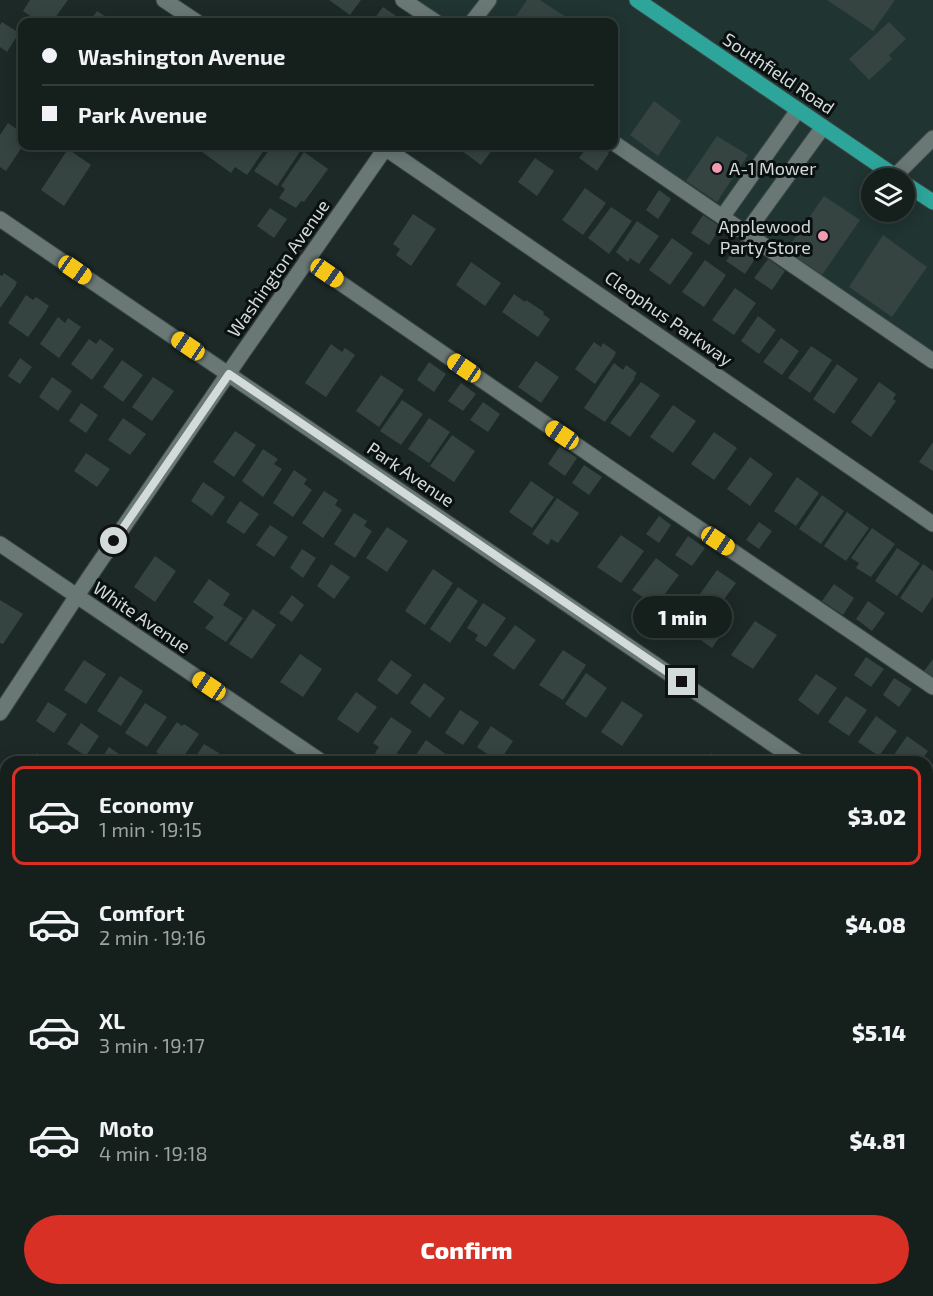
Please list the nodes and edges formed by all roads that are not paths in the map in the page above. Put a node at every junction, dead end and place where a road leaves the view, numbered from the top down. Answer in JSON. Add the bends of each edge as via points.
{"nodes":[{"id":1,"x":164,"y":0,"type":"edge"},
{"id":2,"x":403,"y":0,"type":"edge"},
{"id":3,"x":489,"y":0,"type":"edge"},
{"id":4,"x":647,"y":2,"type":"edge"},
{"id":5,"x":191,"y":18,"type":"edge"},
{"id":6,"x":430,"y":18,"type":"edge"},
{"id":7,"x":475,"y":18,"type":"edge"},
{"id":8,"x":798,"y":110,"type":"junction"},
{"id":9,"x":823,"y":127,"type":"junction"},
{"id":10,"x":933,"y":138,"type":"edge"},
{"id":11,"x":618,"y":145,"type":"edge"},
{"id":12,"x":382,"y":150,"type":"edge"},
{"id":13,"x":391,"y":150,"type":"edge"},
{"id":14,"x":883,"y":168,"type":"edge"},
{"id":15,"x":908,"y":168,"type":"edge"},
{"id":16,"x":915,"y":190,"type":"edge"},
{"id":17,"x":933,"y":202,"type":"edge"},
{"id":18,"x":723,"y":216,"type":"junction"},
{"id":19,"x":0,"y":219,"type":"edge"},
{"id":20,"x":746,"y":233,"type":"junction"},
{"id":21,"x":307,"y":260,"type":"junction"},
{"id":22,"x":933,"y":360,"type":"edge"},
{"id":23,"x":229,"y":374,"type":"junction"},
{"id":24,"x":933,"y":524,"type":"edge"},
{"id":25,"x":0,"y":543,"type":"edge"},
{"id":26,"x":77,"y":596,"type":"junction"},
{"id":27,"x":933,"y":687,"type":"edge"},
{"id":28,"x":0,"y":713,"type":"edge"},
{"id":29,"x":313,"y":756,"type":"edge"},
{"id":30,"x":790,"y":756,"type":"edge"}],
"edges":[{"from":1,"to":5,"type":"street"},
{"from":2,"to":6,"type":"street"},
{"from":3,"to":7,"type":"street"},
{"from":4,"to":8,"type":"main road","name":"Southfield Road"},
{"from":8,"to":9,"type":"main road","name":"Southfield Road"},
{"from":8,"to":18,"type":"street"},
{"from":9,"to":14,"type":"main road","name":"Southfield Road"},
{"from":9,"to":20,"type":"street"},
{"from":10,"to":15,"type":"street"},
{"from":11,"to":18,"type":"street"},
{"from":12,"to":21,"type":"street","name":"Washington Avenue"},
{"from":13,"to":24,"type":"street","name":"Cleophus Parkway"},
{"from":16,"to":17,"type":"main road","name":"Southfield Road"},
{"from":18,"to":20,"type":"street"},
{"from":19,"to":23,"type":"street","name":"Park Avenue"},
{"from":20,"to":22,"type":"street"},
{"from":21,"to":23,"type":"street","name":"Washington Avenue"},
{"from":21,"to":27,"type":"street"},
{"from":23,"to":26,"type":"street","name":"Washington Avenue"},
{"from":23,"to":30,"type":"street","name":"Park Avenue"},
{"from":25,"to":26,"type":"street","name":"White Avenue"},
{"from":26,"to":28,"type":"street","name":"Washington Avenue"},
{"from":26,"to":29,"type":"street","name":"White Avenue"}]}
